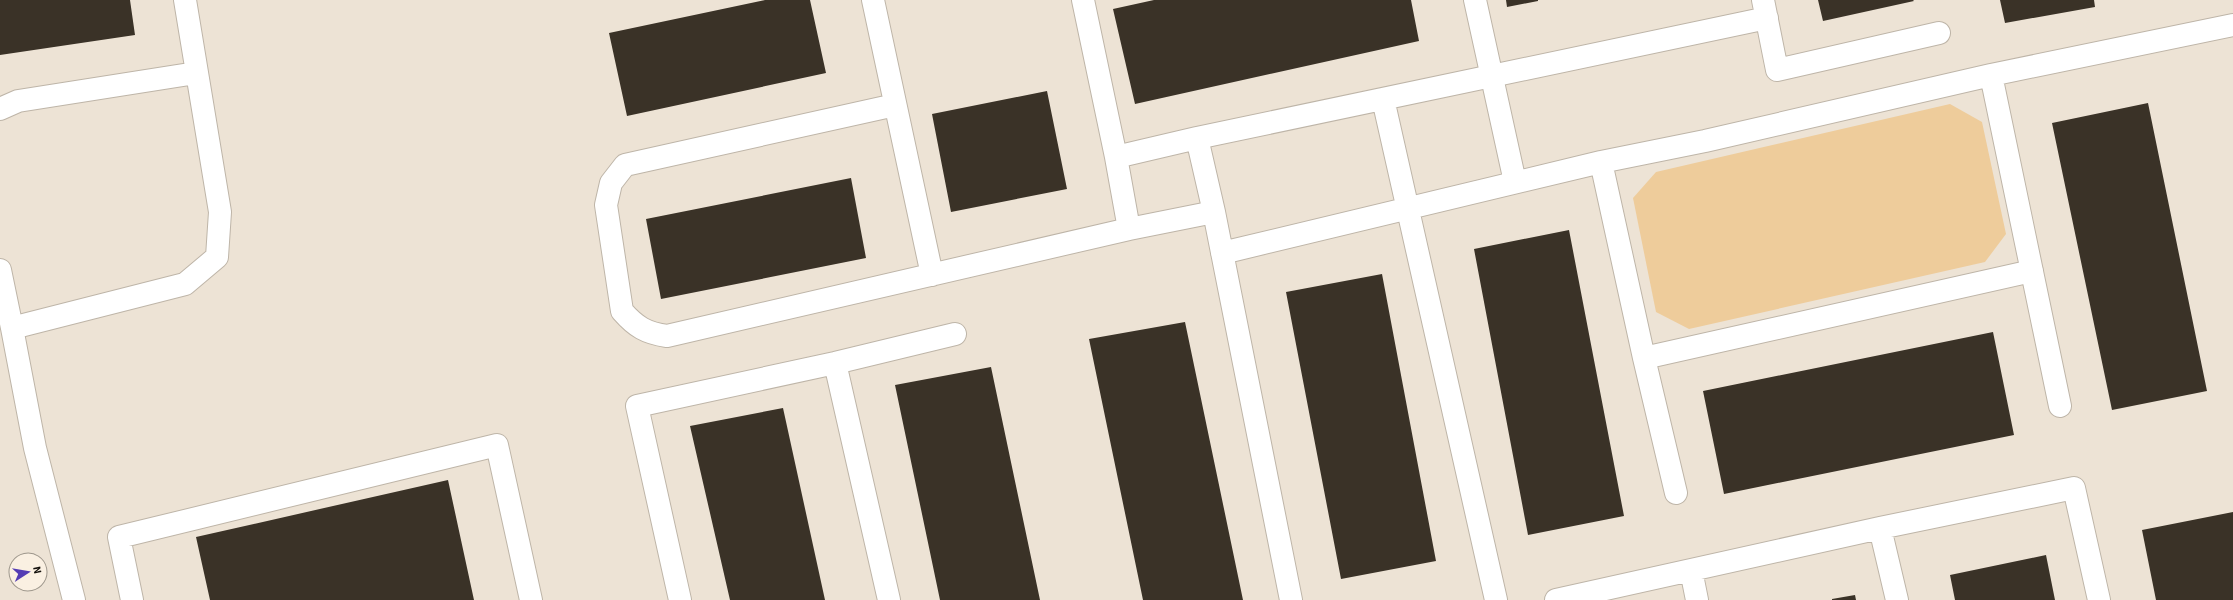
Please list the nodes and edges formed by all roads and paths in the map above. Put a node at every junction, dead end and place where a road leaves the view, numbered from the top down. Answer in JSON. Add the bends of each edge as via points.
{"nodes":[{"id":1,"x":185,"y":0,"type":"edge"},
{"id":2,"x":873,"y":0,"type":"edge"},
{"id":3,"x":1083,"y":0,"type":"edge"},
{"id":4,"x":1475,"y":0,"type":"edge"},
{"id":5,"x":1765,"y":9,"type":"edge"},
{"id":6,"x":2233,"y":25,"type":"edge"},
{"id":7,"x":1939,"y":33,"type":"dead end"},
{"id":8,"x":196,"y":74,"type":"junction"},
{"id":9,"x":1992,"y":75,"type":"junction"},
{"id":10,"x":1493,"y":76,"type":"junction"},
{"id":11,"x":1383,"y":99,"type":"junction"},
{"id":12,"x":895,"y":105,"type":"junction"},
{"id":13,"x":0,"y":109,"type":"edge"},
{"id":14,"x":1197,"y":138,"type":"junction"},
{"id":15,"x":1116,"y":157,"type":"junction"},
{"id":16,"x":1601,"y":162,"type":"junction"},
{"id":17,"x":1515,"y":182,"type":"junction"},
{"id":18,"x":1406,"y":208,"type":"junction"},
{"id":19,"x":1214,"y":212,"type":"junction"},
{"id":20,"x":1129,"y":229,"type":"junction"},
{"id":21,"x":1222,"y":253,"type":"junction"},
{"id":22,"x":0,"y":270,"type":"edge"},
{"id":23,"x":2032,"y":271,"type":"junction"},
{"id":24,"x":932,"y":275,"type":"junction"},
{"id":25,"x":12,"y":328,"type":"junction"},
{"id":26,"x":955,"y":334,"type":"dead end"},
{"id":27,"x":1644,"y":358,"type":"junction"},
{"id":28,"x":835,"y":362,"type":"junction"},
{"id":29,"x":2060,"y":406,"type":"dead end"},
{"id":30,"x":1676,"y":493,"type":"dead end"},
{"id":31,"x":1880,"y":528,"type":"junction"},
{"id":32,"x":1691,"y":570,"type":"junction"},
{"id":33,"x":74,"y":600,"type":"edge"},
{"id":34,"x":132,"y":600,"type":"edge"},
{"id":35,"x":531,"y":600,"type":"edge"},
{"id":36,"x":680,"y":600,"type":"edge"},
{"id":37,"x":889,"y":600,"type":"edge"},
{"id":38,"x":1291,"y":600,"type":"edge"},
{"id":39,"x":1496,"y":600,"type":"edge"},
{"id":40,"x":1556,"y":600,"type":"edge"},
{"id":41,"x":1697,"y":600,"type":"edge"},
{"id":42,"x":1897,"y":600,"type":"edge"},
{"id":43,"x":2099,"y":600,"type":"edge"}],
"edges":[{"from":1,"to":8,"type":"lane"},
{"from":2,"to":12,"type":"lane"},
{"from":3,"to":15,"type":"lane"},
{"from":4,"to":10,"type":"lane"},
{"from":5,"to":7,"type":"lane","via":[[1777,70]]},
{"from":5,"to":10,"type":"lane"},
{"from":6,"to":9,"type":"lane"},
{"from":8,"to":13,"type":"lane","via":[[18,101]]},
{"from":8,"to":25,"type":"lane","via":[[220,212],[216,256],[185,284]]},
{"from":9,"to":16,"type":"lane"},
{"from":9,"to":23,"type":"lane"},
{"from":10,"to":11,"type":"lane"},
{"from":10,"to":17,"type":"lane"},
{"from":11,"to":14,"type":"lane"},
{"from":11,"to":18,"type":"lane"},
{"from":12,"to":24,"type":"lane"},
{"from":12,"to":24,"type":"lane","via":[[625,165],[611,183],[606,205],[622,311],[632,323],[650,334],[667,336]]},
{"from":14,"to":15,"type":"lane"},
{"from":14,"to":19,"type":"lane"},
{"from":15,"to":20,"type":"lane"},
{"from":16,"to":17,"type":"lane"},
{"from":16,"to":27,"type":"lane"},
{"from":17,"to":18,"type":"lane"},
{"from":18,"to":21,"type":"lane"},
{"from":18,"to":39,"type":"lane"},
{"from":19,"to":20,"type":"lane"},
{"from":19,"to":21,"type":"lane"},
{"from":20,"to":24,"type":"lane"},
{"from":21,"to":38,"type":"lane"},
{"from":22,"to":25,"type":"lane"},
{"from":23,"to":27,"type":"lane"},
{"from":23,"to":29,"type":"lane"},
{"from":25,"to":33,"type":"lane","via":[[35,448]]},
{"from":26,"to":28,"type":"lane"},
{"from":27,"to":30,"type":"lane"},
{"from":28,"to":36,"type":"lane","via":[[637,406]]},
{"from":28,"to":37,"type":"lane"},
{"from":31,"to":32,"type":"lane"},
{"from":31,"to":42,"type":"lane"},
{"from":31,"to":43,"type":"lane","via":[[2074,488]]},
{"from":32,"to":40,"type":"lane"},
{"from":32,"to":41,"type":"lane"},
{"from":34,"to":35,"type":"lane","via":[[119,537],[497,445]]}]}
